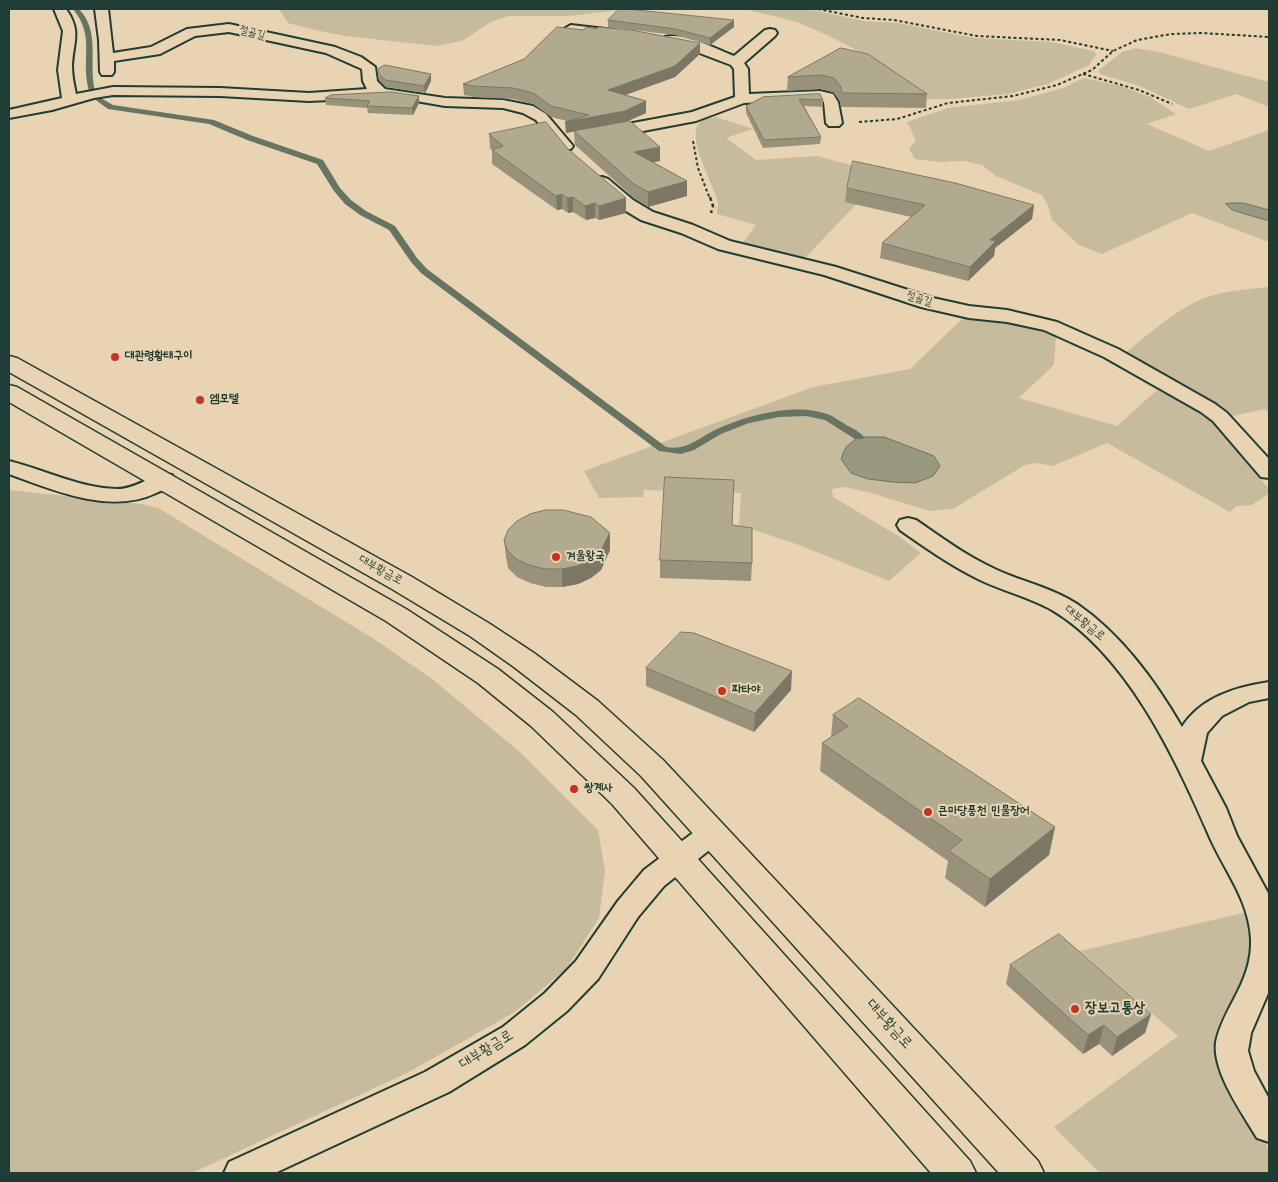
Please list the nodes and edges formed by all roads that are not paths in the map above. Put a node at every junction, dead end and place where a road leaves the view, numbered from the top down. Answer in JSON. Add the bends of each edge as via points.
{"nodes":[{"id":1,"x":60,"y":9,"type":"edge"},
{"id":2,"x":102,"y":9,"type":"edge"},
{"id":3,"x":572,"y":29,"type":"edge"},
{"id":4,"x":770,"y":33,"type":"dead end"},
{"id":5,"x":626,"y":35,"type":"edge"},
{"id":6,"x":654,"y":38,"type":"edge"},
{"id":7,"x":107,"y":58,"type":"junction"},
{"id":8,"x":736,"y":62,"type":"junction"},
{"id":9,"x":107,"y":92,"type":"junction"},
{"id":10,"x":380,"y":92,"type":"junction"},
{"id":11,"x":742,"y":99,"type":"junction"},
{"id":12,"x":70,"y":101,"type":"junction"},
{"id":13,"x":9,"y":114,"type":"edge"},
{"id":14,"x":834,"y":123,"type":"road end"},
{"id":15,"x":560,"y":141,"type":"junction"},
{"id":16,"x":576,"y":159,"type":"edge"},
{"id":17,"x":591,"y":172,"type":"edge"},
{"id":18,"x":9,"y":363,"type":"edge"},
{"id":19,"x":9,"y":392,"type":"edge"},
{"id":20,"x":9,"y":467,"type":"edge"},
{"id":21,"x":1269,"y":472,"type":"edge"},
{"id":22,"x":164,"y":480,"type":"junction"},
{"id":23,"x":908,"y":525,"type":"dead end"},
{"id":24,"x":1269,"y":690,"type":"edge"},
{"id":25,"x":1188,"y":762,"type":"junction"},
{"id":26,"x":712,"y":833,"type":"junction"},
{"id":27,"x":679,"y":858,"type":"junction"},
{"id":28,"x":1269,"y":1128,"type":"edge"},
{"id":29,"x":241,"y":1173,"type":"edge"},
{"id":30,"x":956,"y":1173,"type":"edge"},
{"id":31,"x":1024,"y":1173,"type":"edge"}],
"edges":[{"from":1,"to":12,"type":"lane","via":[[70,23],[65,65]]},
{"from":2,"to":7,"type":"lane"},
{"from":3,"to":5,"type":"lane"},
{"from":4,"to":8,"type":"lane"},
{"from":6,"to":8,"type":"lane","via":[[684,42]]},
{"from":7,"to":9,"type":"lane"},
{"from":7,"to":10,"type":"lane","name":"절골길","via":[[155,51],[192,32],[229,28],[311,45],[356,60],[368,67],[370,82]]},
{"from":8,"to":11,"type":"lane","via":[[741,69]]},
{"from":9,"to":10,"type":"lane","via":[[220,92],[309,97]]},
{"from":9,"to":12,"type":"lane"},
{"from":10,"to":15,"type":"lane","via":[[445,102],[521,107],[541,117]]},
{"from":11,"to":14,"type":"lane","via":[[828,97]]},
{"from":11,"to":15,"type":"lane","via":[[696,116]]},
{"from":12,"to":13,"type":"lane"},
{"from":15,"to":16,"type":"lane"},
{"from":17,"to":21,"type":"lane","name":"절골길","via":[[637,211],[700,235],[761,255],[839,274],[928,304],[1022,319],[1069,333],[1208,408]]},
{"from":18,"to":26,"type":"main road","name":"대부황금로","via":[[480,630],[587,708],[652,768]]},
{"from":19,"to":22,"type":"main road"},
{"from":20,"to":22,"type":"lane","via":[[66,487],[108,494],[143,492]]},
{"from":22,"to":27,"type":"main road","via":[[396,615],[488,676],[581,754]]},
{"from":23,"to":25,"type":"lane","name":"대부황금로","via":[[977,570],[1068,609],[1092,628],[1116,652],[1154,704]]},
{"from":24,"to":25,"type":"lane","via":[[1242,695],[1213,710],[1194,730]]},
{"from":25,"to":28,"type":"lane","name":"대부황금로","via":[[1259,905],[1266,939],[1262,974],[1237,1029],[1232,1049],[1240,1078]]},
{"from":26,"to":27,"type":"lane","name":"대부황금로"},
{"from":26,"to":31,"type":"main road","name":"대부황금로"},
{"from":27,"to":29,"type":"lane","name":"대부황금로","via":[[636,898],[587,970],[556,1002],[514,1036],[437,1082]]},
{"from":27,"to":30,"type":"main road"}]}
